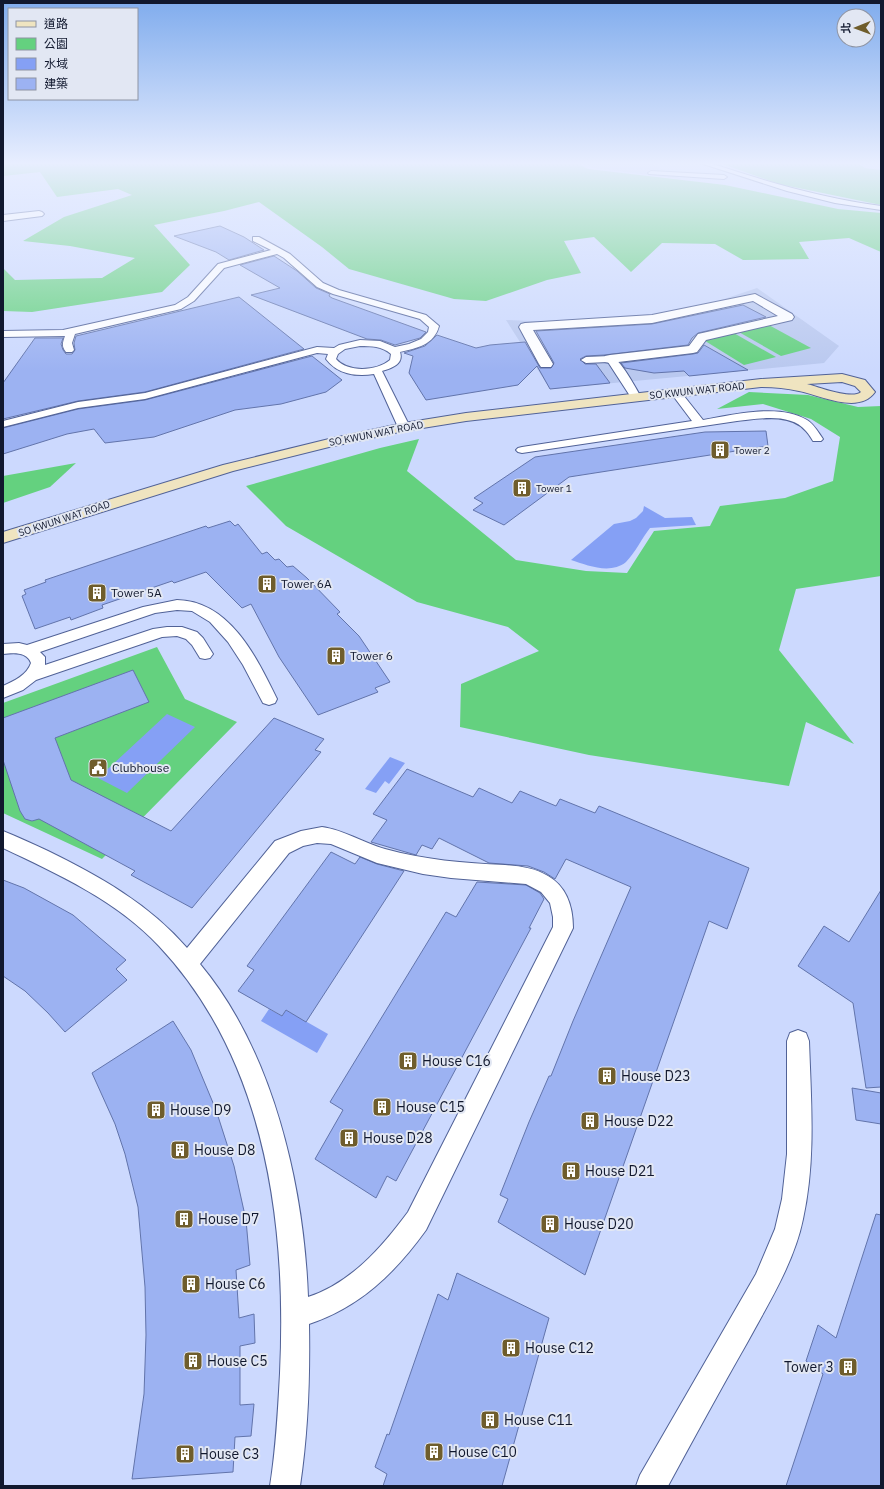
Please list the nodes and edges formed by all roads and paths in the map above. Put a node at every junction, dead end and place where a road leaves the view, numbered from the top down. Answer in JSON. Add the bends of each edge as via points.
{"nodes":[{"id":1,"x":256,"y":239,"type":"dead end"},
{"id":2,"x":279,"y":251,"type":"junction"},
{"id":3,"x":71,"y":332,"type":"junction"},
{"id":4,"x":3,"y":334,"type":"edge"},
{"id":5,"x":69,"y":350,"type":"dead end"},
{"id":6,"x":393,"y":350,"type":"junction"},
{"id":7,"x":336,"y":351,"type":"junction"},
{"id":8,"x":610,"y":359,"type":"junction"},
{"id":9,"x":586,"y":360,"type":"dead end"},
{"id":10,"x":546,"y":364,"type":"dead end"},
{"id":11,"x":376,"y":370,"type":"junction"},
{"id":12,"x":761,"y":383,"type":"junction"},
{"id":13,"x":676,"y":393,"type":"junction"},
{"id":14,"x":636,"y":397,"type":"junction"},
{"id":15,"x":3,"y":424,"type":"edge"},
{"id":16,"x":700,"y":424,"type":"junction"},
{"id":17,"x":404,"y":427,"type":"junction"},
{"id":18,"x":817,"y":439,"type":"dead end"},
{"id":19,"x":522,"y":450,"type":"dead end"},
{"id":20,"x":3,"y":538,"type":"edge"},
{"id":21,"x":3,"y":649,"type":"edge"},
{"id":22,"x":29,"y":650,"type":"junction"},
{"id":23,"x":204,"y":654,"type":"dead end"},
{"id":24,"x":31,"y":676,"type":"junction"},
{"id":25,"x":3,"y":692,"type":"edge"},
{"id":26,"x":269,"y":699,"type":"dead end"},
{"id":27,"x":3,"y":839,"type":"edge"},
{"id":28,"x":187,"y":964,"type":"junction"},
{"id":29,"x":798,"y":1041,"type":"dead end"},
{"id":30,"x":295,"y":1315,"type":"junction"},
{"id":31,"x":286,"y":1486,"type":"edge"},
{"id":32,"x":651,"y":1486,"type":"edge"}],
"edges":[{"from":1,"to":2,"type":"lane"},
{"from":2,"to":3,"type":"lane","via":[[221,266],[191,299],[178,307]]},
{"from":2,"to":6,"type":"lane","via":[[320,285],[423,317],[434,326],[429,338],[421,343]]},
{"from":3,"to":4,"type":"lane"},
{"from":3,"to":5,"type":"lane","via":[[67,343]]},
{"from":6,"to":7,"type":"lane","via":[[370,343],[350,344]]},
{"from":6,"to":11,"type":"lane","via":[[396,353],[394,362]]},
{"from":7,"to":11,"type":"lane","via":[[331,359],[338,367],[353,371]]},
{"from":7,"to":15,"type":"lane","via":[[317,350],[145,396],[78,405]]},
{"from":8,"to":9,"type":"lane"},
{"from":8,"to":10,"type":"street","via":[[693,349],[702,337],[788,317],[755,296],[652,319],[525,327]]},
{"from":8,"to":14,"type":"lane"},
{"from":11,"to":17,"type":"lane"},
{"from":12,"to":12,"type":"street","name":"SO KWUN WAT ROAD","via":[[842,378],[860,383],[868,392],[864,397],[848,399],[805,387]]},
{"from":12,"to":13,"type":"street","name":"SO KWUN WAT ROAD"},
{"from":13,"to":14,"type":"street","name":"SO KWUN WAT ROAD"},
{"from":13,"to":16,"type":"lane"},
{"from":14,"to":17,"type":"street","name":"SO KWUN WAT ROAD"},
{"from":16,"to":18,"type":"lane","via":[[753,416],[784,416],[809,425]]},
{"from":16,"to":19,"type":"lane"},
{"from":17,"to":20,"type":"street","name":"SO KWUN WAT ROAD","via":[[221,470]]},
{"from":21,"to":22,"type":"lane"},
{"from":22,"to":24,"type":"lane","via":[[38,661],[37,669]]},
{"from":22,"to":26,"type":"lane","via":[[155,608],[182,605],[194,607],[214,617],[232,637],[252,666]]},
{"from":23,"to":24,"type":"lane","via":[[194,638],[170,631]]},
{"from":24,"to":25,"type":"lane","via":[[23,683]]},
{"from":27,"to":28,"type":"lane","via":[[85,878],[128,905],[167,940]]},
{"from":28,"to":30,"type":"lane","via":[[203,982],[234,1033],[260,1094],[280,1166],[293,1250]]},
{"from":28,"to":30,"type":"lane","via":[[282,847],[309,836],[324,835],[411,864],[528,876],[545,883],[561,903],[564,915],[563,928],[417,1221],[399,1247],[377,1270],[352,1290],[324,1305]]},
{"from":29,"to":32,"type":"lane","via":[[799,1155],[790,1221],[765,1284]]},
{"from":30,"to":31,"type":"lane","via":[[296,1357]]}]}
